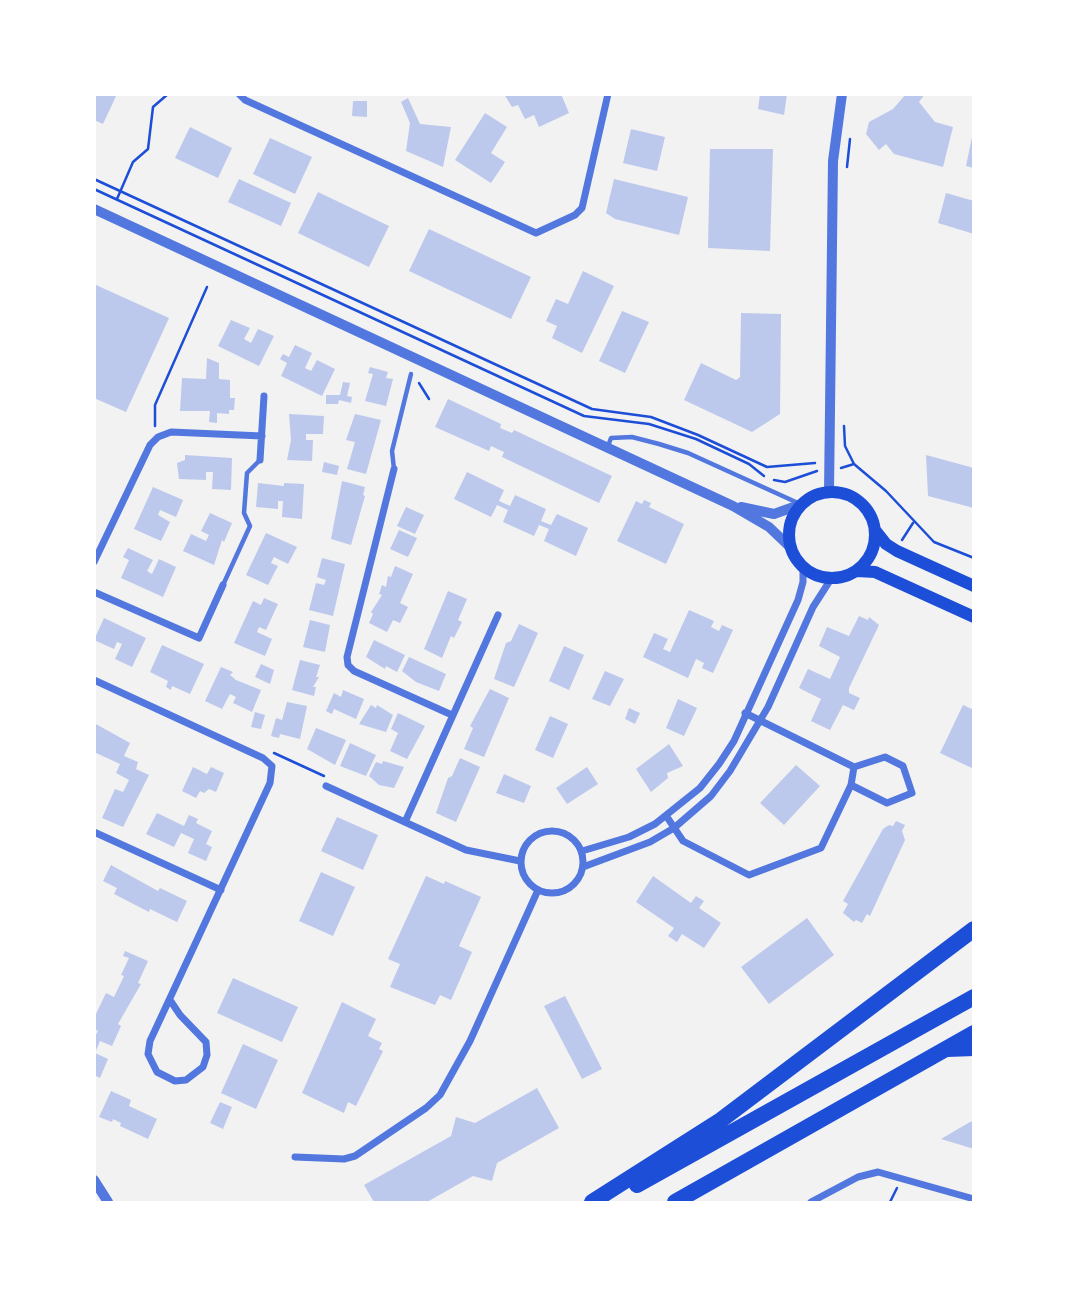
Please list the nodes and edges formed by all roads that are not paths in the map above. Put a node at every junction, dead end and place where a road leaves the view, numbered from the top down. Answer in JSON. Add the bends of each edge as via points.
{"nodes":[{"id":1,"x":239,"y":94,"type":"edge"},
{"id":2,"x":608,"y":94,"type":"edge"},
{"id":3,"x":842,"y":94,"type":"edge"},
{"id":4,"x":94,"y":209,"type":"edge"},
{"id":5,"x":411,"y":374,"type":"road end"},
{"id":6,"x":264,"y":396,"type":"dead end"},
{"id":7,"x":262,"y":436,"type":"junction"},
{"id":8,"x":607,"y":446,"type":"junction"},
{"id":9,"x":260,"y":460,"type":"joint"},
{"id":10,"x":394,"y":469,"type":"joint"},
{"id":11,"x":829,"y":492,"type":"junction"},
{"id":12,"x":802,"y":504,"type":"junction"},
{"id":13,"x":733,"y":506,"type":"junction"},
{"id":14,"x":875,"y":530,"type":"junction"},
{"id":15,"x":791,"y":548,"type":"junction"},
{"id":16,"x":94,"y":562,"type":"edge"},
{"id":17,"x":803,"y":567,"type":"junction"},
{"id":18,"x":857,"y":571,"type":"junction"},
{"id":19,"x":831,"y":579,"type":"junction"},
{"id":20,"x":223,"y":585,"type":"joint"},
{"id":21,"x":974,"y":586,"type":"edge"},
{"id":22,"x":94,"y":592,"type":"edge"},
{"id":23,"x":498,"y":615,"type":"dead end"},
{"id":24,"x":974,"y":617,"type":"edge"},
{"id":25,"x":94,"y":680,"type":"edge"},
{"id":26,"x":745,"y":713,"type":"junction"},
{"id":27,"x":452,"y":715,"type":"junction"},
{"id":28,"x":760,"y":720,"type":"junction"},
{"id":29,"x":854,"y":766,"type":"junction"},
{"id":30,"x":851,"y":785,"type":"junction"},
{"id":31,"x":326,"y":786,"type":"road end"},
{"id":32,"x":667,"y":817,"type":"junction"},
{"id":33,"x":405,"y":822,"type":"junction"},
{"id":34,"x":674,"y":828,"type":"junction"},
{"id":35,"x":94,"y":832,"type":"edge"},
{"id":36,"x":582,"y":851,"type":"junction"},
{"id":37,"x":520,"y":861,"type":"junction"},
{"id":38,"x":583,"y":867,"type":"junction"},
{"id":39,"x":221,"y":890,"type":"junction"},
{"id":40,"x":538,"y":890,"type":"junction"},
{"id":41,"x":974,"y":929,"type":"edge"},
{"id":42,"x":974,"y":997,"type":"edge"},
{"id":43,"x":170,"y":1000,"type":"junction"},
{"id":44,"x":974,"y":1033,"type":"edge"},
{"id":45,"x":974,"y":1048,"type":"edge"},
{"id":46,"x":945,"y":1049,"type":"junction"},
{"id":47,"x":295,"y":1157,"type":"dead end"},
{"id":48,"x":94,"y":1180,"type":"edge"},
{"id":49,"x":974,"y":1199,"type":"edge"},
{"id":50,"x":108,"y":1202,"type":"edge"},
{"id":51,"x":592,"y":1202,"type":"edge"},
{"id":52,"x":605,"y":1202,"type":"edge"},
{"id":53,"x":675,"y":1202,"type":"edge"},
{"id":54,"x":811,"y":1202,"type":"edge"}],
"edges":[{"from":1,"to":2,"type":"street","via":[[536,233],[582,208]]},
{"from":3,"to":11,"type":"street","via":[[833,161]]},
{"from":4,"to":8,"type":"street"},
{"from":5,"to":10,"type":"lane","via":[[392,451]]},
{"from":6,"to":7,"type":"street"},
{"from":7,"to":9,"type":"street"},
{"from":7,"to":16,"type":"street","via":[[171,432],[158,437]]},
{"from":8,"to":12,"type":"lane","via":[[611,438],[659,444]]},
{"from":8,"to":13,"type":"street"},
{"from":9,"to":20,"type":"lane","via":[[247,473],[244,513],[250,526]]},
{"from":10,"to":27,"type":"street","via":[[348,665]]},
{"from":11,"to":12,"type":"main road"},
{"from":11,"to":14,"type":"main road","via":[[855,498],[865,506]]},
{"from":12,"to":13,"type":"street","via":[[774,514]]},
{"from":12,"to":15,"type":"main road","via":[[790,524]]},
{"from":13,"to":15,"type":"street","via":[[769,527]]},
{"from":14,"to":18,"type":"main road","via":[[872,553]]},
{"from":14,"to":21,"type":"main road","via":[[897,551]]},
{"from":15,"to":17,"type":"main road"},
{"from":17,"to":19,"type":"main road"},
{"from":17,"to":26,"type":"street","via":[[798,600]]},
{"from":18,"to":19,"type":"main road"},
{"from":18,"to":24,"type":"main road","via":[[875,572]]},
{"from":19,"to":28,"type":"street"},
{"from":20,"to":22,"type":"street","via":[[199,638]]},
{"from":23,"to":27,"type":"street"},
{"from":25,"to":39,"type":"street","via":[[264,758],[272,766],[271,783]]},
{"from":26,"to":28,"type":"street"},
{"from":26,"to":32,"type":"street","via":[[719,764]]},
{"from":27,"to":33,"type":"street"},
{"from":28,"to":29,"type":"street"},
{"from":28,"to":34,"type":"street","via":[[730,771]]},
{"from":29,"to":30,"type":"street"},
{"from":29,"to":30,"type":"street","via":[[885,757],[903,766],[912,793],[887,803]]},
{"from":30,"to":34,"type":"street","via":[[821,848],[749,874],[696,849]]},
{"from":31,"to":33,"type":"street"},
{"from":32,"to":34,"type":"street"},
{"from":32,"to":36,"type":"street","via":[[629,837]]},
{"from":33,"to":37,"type":"street","via":[[467,850]]},
{"from":34,"to":38,"type":"street","via":[[635,849]]},
{"from":35,"to":39,"type":"street"},
{"from":36,"to":37,"type":"street","via":[[575,840],[553,830],[531,839]]},
{"from":36,"to":38,"type":"street"},
{"from":37,"to":40,"type":"street","via":[[525,878]]},
{"from":38,"to":40,"type":"street","via":[[566,890]]},
{"from":39,"to":43,"type":"street"},
{"from":40,"to":47,"type":"street","via":[[470,1041],[440,1095],[355,1156]]},
{"from":41,"to":51,"type":"highway","via":[[721,1120]]},
{"from":42,"to":52,"type":"highway"},
{"from":43,"to":43,"type":"street","via":[[148,1054],[157,1072],[176,1081],[186,1080],[202,1066],[206,1042]]},
{"from":44,"to":46,"type":"highway"},
{"from":45,"to":46,"type":"highway"},
{"from":46,"to":53,"type":"highway"},
{"from":48,"to":50,"type":"street"},
{"from":49,"to":54,"type":"street","via":[[867,1173]]}]}
